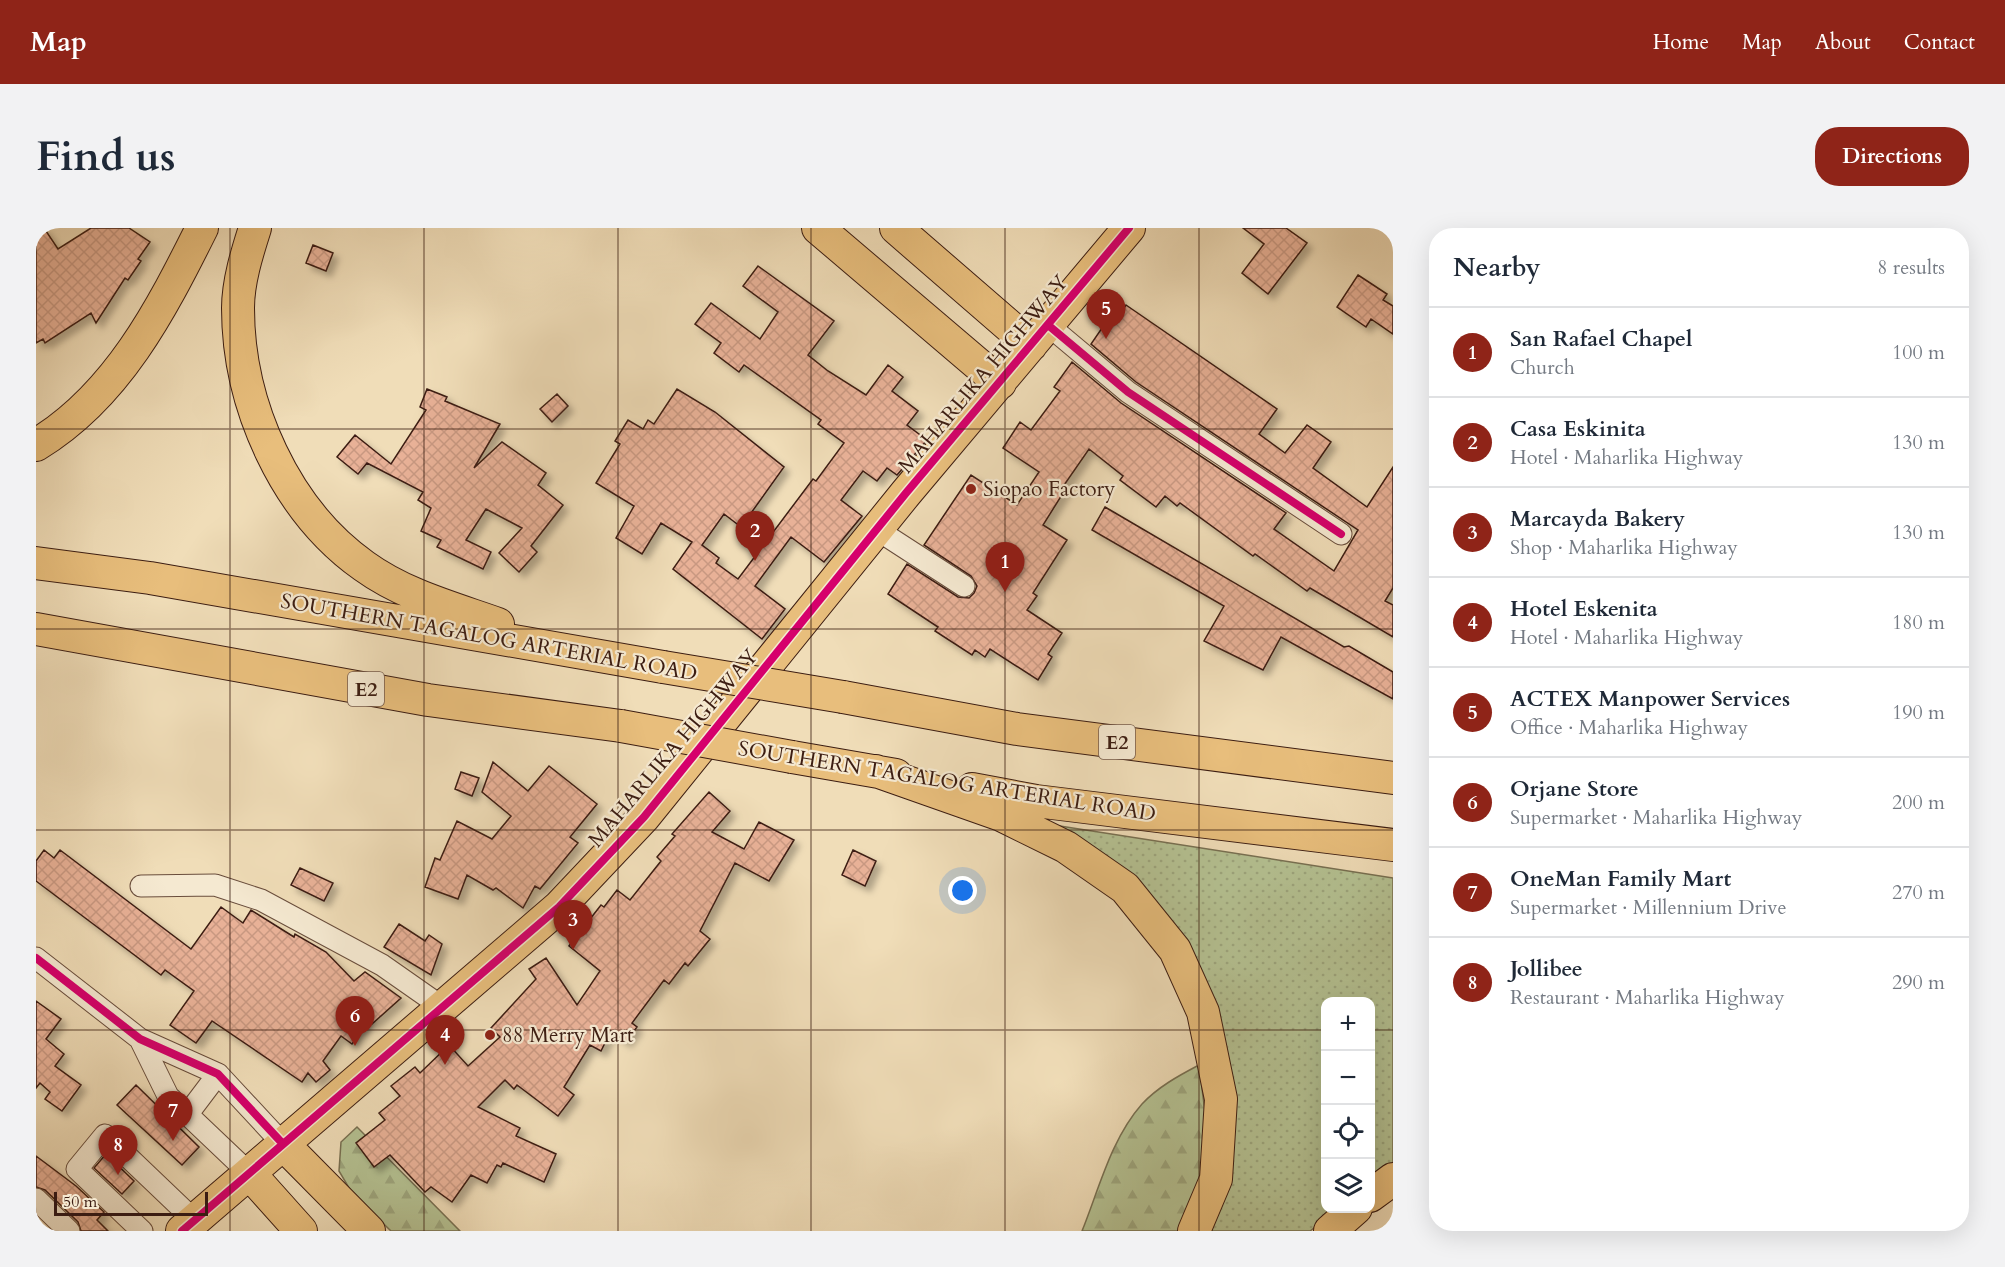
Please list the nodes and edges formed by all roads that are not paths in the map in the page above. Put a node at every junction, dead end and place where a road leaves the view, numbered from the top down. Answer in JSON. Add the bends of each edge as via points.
{"nodes":[{"id":1,"x":202,"y":228,"type":"edge"},
{"id":2,"x":255,"y":228,"type":"edge"},
{"id":3,"x":818,"y":228,"type":"edge"},
{"id":4,"x":896,"y":228,"type":"edge"},
{"id":5,"x":1129,"y":228,"type":"edge"},
{"id":6,"x":1040,"y":335,"type":"junction"},
{"id":7,"x":1000,"y":383,"type":"junction"},
{"id":8,"x":36,"y":445,"type":"edge"},
{"id":9,"x":876,"y":529,"type":"junction"},
{"id":10,"x":1341,"y":534,"type":"dead end"},
{"id":11,"x":36,"y":563,"type":"edge"},
{"id":12,"x":964,"y":586,"type":"dead end"},
{"id":13,"x":36,"y":629,"type":"edge"},
{"id":14,"x":581,"y":654,"type":"junction"},
{"id":15,"x":876,"y":771,"type":"junction"},
{"id":16,"x":1393,"y":778,"type":"edge"},
{"id":17,"x":1393,"y":845,"type":"edge"},
{"id":18,"x":141,"y":886,"type":"dead end"},
{"id":19,"x":36,"y":958,"type":"edge"},
{"id":20,"x":442,"y":1007,"type":"junction"},
{"id":21,"x":140,"y":1039,"type":"junction"},
{"id":22,"x":218,"y":1074,"type":"junction"},
{"id":23,"x":187,"y":1115,"type":"junction"},
{"id":24,"x":283,"y":1144,"type":"junction"},
{"id":25,"x":250,"y":1174,"type":"junction"},
{"id":26,"x":1393,"y":1179,"type":"edge"},
{"id":27,"x":1375,"y":1193,"type":"edge"},
{"id":28,"x":36,"y":1199,"type":"edge"},
{"id":29,"x":1351,"y":1213,"type":"edge"},
{"id":30,"x":188,"y":1226,"type":"edge"},
{"id":31,"x":69,"y":1231,"type":"edge"},
{"id":32,"x":142,"y":1231,"type":"edge"},
{"id":33,"x":301,"y":1231,"type":"edge"},
{"id":34,"x":369,"y":1231,"type":"edge"},
{"id":35,"x":1194,"y":1231,"type":"edge"},
{"id":36,"x":1330,"y":1231,"type":"edge"}],
"edges":[{"from":1,"to":8,"type":"highway","via":[[146,334],[117,375],[60,431]]},
{"from":2,"to":14,"type":"highway","via":[[246,254],[238,307],[246,376],[257,419],[274,458],[310,515],[364,566],[406,591]]},
{"from":3,"to":7,"type":"highway"},
{"from":4,"to":6,"type":"highway"},
{"from":5,"to":6,"type":"highway","name":"MAHARLIKA HIGHWAY"},
{"from":6,"to":7,"type":"highway","name":"MAHARLIKA HIGHWAY"},
{"from":6,"to":10,"type":"street"},
{"from":7,"to":9,"type":"highway","name":"MAHARLIKA HIGHWAY"},
{"from":9,"to":12,"type":"street"},
{"from":9,"to":20,"type":"highway","name":"MAHARLIKA HIGHWAY","via":[[644,817],[559,907]]},
{"from":11,"to":14,"type":"highway","name":"SOUTHERN TAGALOG ARTERIAL ROAD","number":"E2"},
{"from":13,"to":15,"type":"highway","name":"SOUTHERN TAGALOG ARTERIAL ROAD","number":"E2","bridge":true,"via":[[428,699],[621,726]]},
{"from":14,"to":16,"type":"highway","name":"SOUTHERN TAGALOG ARTERIAL ROAD","number":"E2","bridge":true,"via":[[1017,729]]},
{"from":15,"to":17,"type":"highway","name":"SOUTHERN TAGALOG ARTERIAL ROAD","number":"E2","via":[[1036,801]]},
{"from":15,"to":35,"type":"highway","via":[[1000,815],[1066,847],[1125,888],[1175,950],[1203,1012],[1221,1099],[1216,1179]]},
{"from":18,"to":20,"type":"street","via":[[215,885],[261,900],[382,965]]},
{"from":19,"to":21,"type":"street"},
{"from":20,"to":24,"type":"highway","name":"MAHARLIKA HIGHWAY"},
{"from":21,"to":22,"type":"street"},
{"from":21,"to":23,"type":"street","via":[[168,1095]]},
{"from":22,"to":23,"type":"street"},
{"from":22,"to":24,"type":"street"},
{"from":23,"to":25,"type":"street"},
{"from":24,"to":25,"type":"highway","name":"MAHARLIKA HIGHWAY"},
{"from":24,"to":34,"type":"highway"},
{"from":25,"to":30,"type":"highway","name":"MAHARLIKA HIGHWAY"},
{"from":25,"to":33,"type":"highway"},
{"from":26,"to":27,"type":"highway"},
{"from":28,"to":31,"type":"street"},
{"from":29,"to":36,"type":"highway"},
{"from":30,"to":32,"type":"street","via":[[105,1135],[77,1169]]}]}
